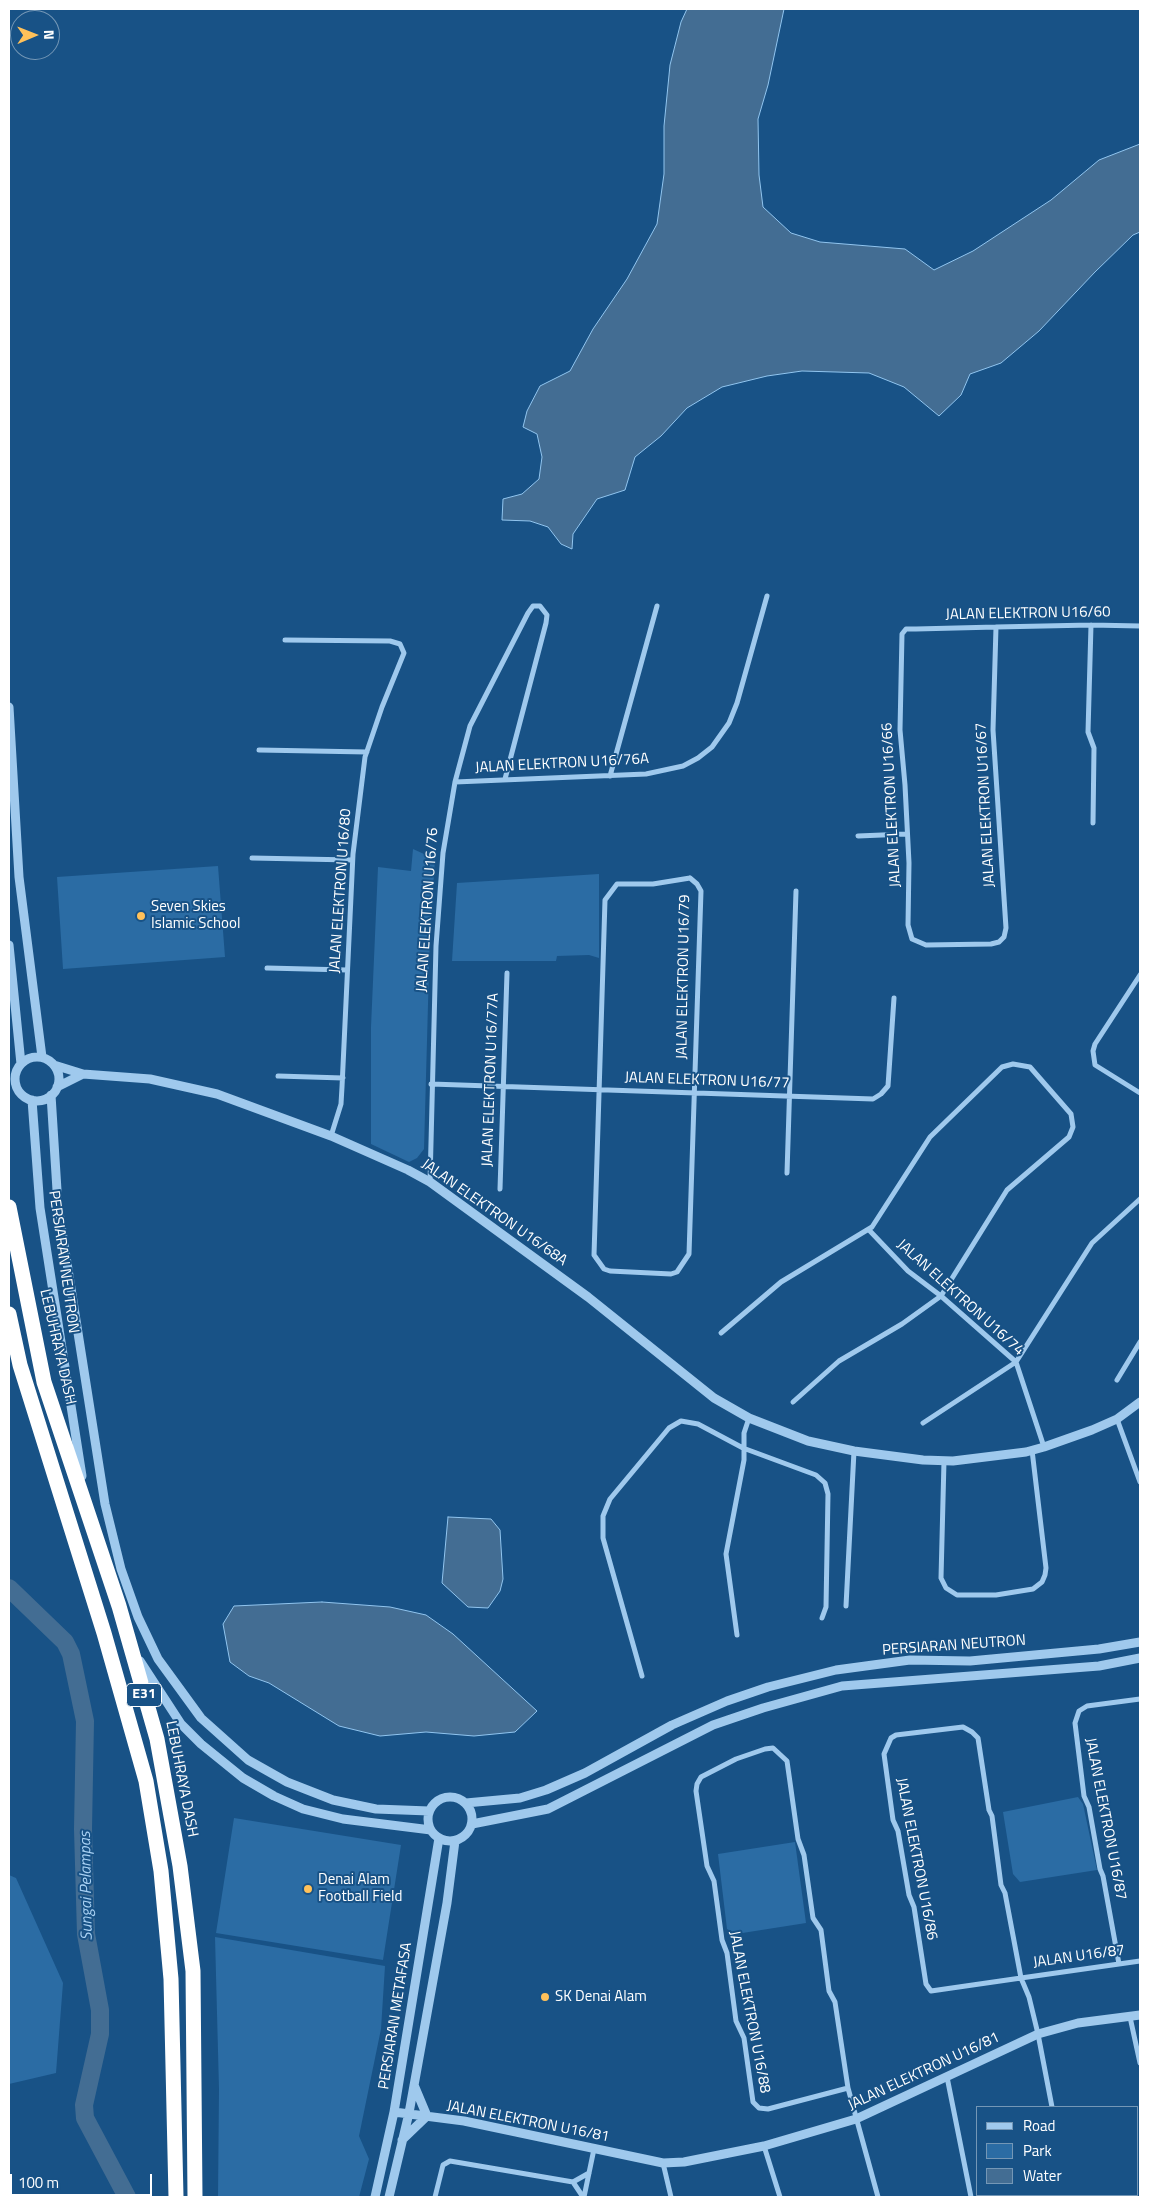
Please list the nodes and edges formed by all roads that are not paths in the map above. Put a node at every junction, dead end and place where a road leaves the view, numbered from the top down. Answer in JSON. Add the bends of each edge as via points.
{"nodes":[{"id":1,"x":767,"y":596,"type":"dead end"},
{"id":2,"x":658,"y":606,"type":"dead end"},
{"id":3,"x":1091,"y":625,"type":"junction"},
{"id":4,"x":1140,"y":626,"type":"edge"},
{"id":5,"x":996,"y":627,"type":"junction"},
{"id":6,"x":916,"y":628,"type":"joint"},
{"id":7,"x":285,"y":640,"type":"dead end"},
{"id":8,"x":9,"y":707,"type":"edge"},
{"id":9,"x":259,"y":750,"type":"dead end"},
{"id":10,"x":367,"y":752,"type":"junction"},
{"id":11,"x":610,"y":776,"type":"junction"},
{"id":12,"x":505,"y":779,"type":"junction"},
{"id":13,"x":455,"y":782,"type":"junction"},
{"id":14,"x":1093,"y":823,"type":"dead end"},
{"id":15,"x":906,"y":834,"type":"junction"},
{"id":16,"x":858,"y":836,"type":"dead end"},
{"id":17,"x":252,"y":858,"type":"dead end"},
{"id":18,"x":352,"y":860,"type":"junction"},
{"id":19,"x":796,"y":891,"type":"dead end"},
{"id":20,"x":963,"y":944,"type":"joint"},
{"id":21,"x":9,"y":945,"type":"edge"},
{"id":22,"x":267,"y":968,"type":"dead end"},
{"id":23,"x":347,"y":970,"type":"junction"},
{"id":24,"x":507,"y":973,"type":"dead end"},
{"id":25,"x":1140,"y":975,"type":"edge"},
{"id":26,"x":894,"y":998,"type":"dead end"},
{"id":27,"x":42,"y":1057,"type":"junction"},
{"id":28,"x":21,"y":1064,"type":"junction"},
{"id":29,"x":54,"y":1065,"type":"junction"},
{"id":30,"x":83,"y":1074,"type":"junction"},
{"id":31,"x":278,"y":1076,"type":"dead end"},
{"id":32,"x":343,"y":1078,"type":"junction"},
{"id":33,"x":431,"y":1084,"type":"junction"},
{"id":34,"x":57,"y":1086,"type":"junction"},
{"id":35,"x":504,"y":1086,"type":"junction"},
{"id":36,"x":599,"y":1090,"type":"junction"},
{"id":37,"x":694,"y":1093,"type":"junction"},
{"id":38,"x":1140,"y":1093,"type":"edge"},
{"id":39,"x":51,"y":1095,"type":"junction"},
{"id":40,"x":790,"y":1096,"type":"junction"},
{"id":41,"x":32,"y":1100,"type":"junction"},
{"id":42,"x":331,"y":1136,"type":"junction"},
{"id":43,"x":787,"y":1173,"type":"dead end"},
{"id":44,"x":430,"y":1182,"type":"junction"},
{"id":45,"x":500,"y":1189,"type":"dead end"},
{"id":46,"x":1140,"y":1199,"type":"edge"},
{"id":47,"x":9,"y":1207,"type":"edge"},
{"id":48,"x":869,"y":1230,"type":"junction"},
{"id":49,"x":941,"y":1296,"type":"junction"},
{"id":50,"x":9,"y":1314,"type":"edge"},
{"id":51,"x":721,"y":1333,"type":"dead end"},
{"id":52,"x":1140,"y":1342,"type":"edge"},
{"id":53,"x":1016,"y":1362,"type":"junction"},
{"id":54,"x":1117,"y":1380,"type":"dead end"},
{"id":55,"x":793,"y":1402,"type":"dead end"},
{"id":56,"x":1140,"y":1402,"type":"edge"},
{"id":57,"x":749,"y":1418,"type":"junction"},
{"id":58,"x":1117,"y":1418,"type":"junction"},
{"id":59,"x":923,"y":1423,"type":"dead end"},
{"id":60,"x":1044,"y":1447,"type":"junction"},
{"id":61,"x":743,"y":1448,"type":"junction"},
{"id":62,"x":1032,"y":1450,"type":"junction"},
{"id":63,"x":854,"y":1451,"type":"junction"},
{"id":64,"x":944,"y":1460,"type":"junction"},
{"id":65,"x":1140,"y":1482,"type":"edge"},
{"id":66,"x":846,"y":1606,"type":"dead end"},
{"id":67,"x":822,"y":1618,"type":"dead end"},
{"id":68,"x":737,"y":1635,"type":"dead end"},
{"id":69,"x":1140,"y":1642,"type":"edge"},
{"id":70,"x":1140,"y":1658,"type":"edge"},
{"id":71,"x":642,"y":1676,"type":"dead end"},
{"id":72,"x":1140,"y":1699,"type":"edge"},
{"id":73,"x":466,"y":1803,"type":"junction"},
{"id":74,"x":429,"y":1811,"type":"junction"},
{"id":75,"x":472,"y":1824,"type":"junction"},
{"id":76,"x":431,"y":1830,"type":"junction"},
{"id":77,"x":439,"y":1838,"type":"junction"},
{"id":78,"x":454,"y":1841,"type":"junction"},
{"id":79,"x":1140,"y":1960,"type":"edge"},
{"id":80,"x":1119,"y":1964,"type":"junction"},
{"id":81,"x":1021,"y":1978,"type":"junction"},
{"id":82,"x":1140,"y":2015,"type":"edge"},
{"id":83,"x":1130,"y":2017,"type":"junction"},
{"id":84,"x":1038,"y":2034,"type":"junction"},
{"id":85,"x":1140,"y":2063,"type":"edge"},
{"id":86,"x":947,"y":2077,"type":"junction"},
{"id":87,"x":414,"y":2084,"type":"junction"},
{"id":88,"x":848,"y":2088,"type":"junction"},
{"id":89,"x":1052,"y":2106,"type":"edge"},
{"id":90,"x":394,"y":2112,"type":"junction"},
{"id":91,"x":409,"y":2113,"type":"junction"},
{"id":92,"x":427,"y":2116,"type":"junction"},
{"id":93,"x":856,"y":2119,"type":"junction"},
{"id":94,"x":402,"y":2140,"type":"junction"},
{"id":95,"x":764,"y":2146,"type":"junction"},
{"id":96,"x":594,"y":2149,"type":"junction"},
{"id":97,"x":663,"y":2163,"type":"junction"},
{"id":98,"x":589,"y":2173,"type":"junction"},
{"id":99,"x":573,"y":2182,"type":"junction"},
{"id":100,"x":176,"y":2197,"type":"edge"},
{"id":101,"x":195,"y":2197,"type":"edge"},
{"id":102,"x":375,"y":2197,"type":"edge"},
{"id":103,"x":389,"y":2197,"type":"edge"},
{"id":104,"x":435,"y":2197,"type":"edge"},
{"id":105,"x":583,"y":2197,"type":"edge"},
{"id":106,"x":671,"y":2197,"type":"edge"},
{"id":107,"x":780,"y":2197,"type":"edge"},
{"id":108,"x":878,"y":2197,"type":"edge"},
{"id":109,"x":971,"y":2197,"type":"edge"}],
"edges":[{"from":1,"to":11,"type":"street","name":"JALAN ELEKTRON U16/76A","via":[[737,703],[729,723],[712,747],[683,766],[646,774]]},
{"from":2,"to":11,"type":"street"},
{"from":3,"to":4,"type":"street","name":"JALAN ELEKTRON U16/60"},
{"from":3,"to":5,"type":"street","name":"JALAN ELEKTRON U16/60"},
{"from":3,"to":14,"type":"street","via":[[1088,732],[1094,748]]},
{"from":5,"to":6,"type":"street","name":"JALAN ELEKTRON U16/60"},
{"from":5,"to":20,"type":"street","name":"JALAN ELEKTRON U16/67","via":[[993,730],[1006,928],[999,942]]},
{"from":6,"to":15,"type":"street","name":"JALAN ELEKTRON U16/66","via":[[906,630],[900,641],[900,730]]},
{"from":7,"to":10,"type":"street","name":"JALAN ELEKTRON U16/80","via":[[390,640],[400,644],[404,653]]},
{"from":8,"to":27,"type":"street","via":[[19,877]]},
{"from":9,"to":10,"type":"street"},
{"from":10,"to":18,"type":"street","name":"JALAN ELEKTRON U16/80"},
{"from":11,"to":12,"type":"street","name":"JALAN ELEKTRON U16/76A"},
{"from":12,"to":13,"type":"street","name":"JALAN ELEKTRON U16/76A"},
{"from":12,"to":13,"type":"street","name":"JALAN ELEKTRON U16/76","via":[[546,623],[547,615],[540,606],[533,606],[528,612],[470,726]]},
{"from":13,"to":33,"type":"street","name":"JALAN ELEKTRON U16/76","via":[[441,872]]},
{"from":15,"to":16,"type":"street"},
{"from":15,"to":20,"type":"street","name":"JALAN ELEKTRON U16/66","via":[[908,925],[912,940],[926,945]]},
{"from":17,"to":18,"type":"street"},
{"from":18,"to":23,"type":"street","name":"JALAN ELEKTRON U16/80"},
{"from":19,"to":40,"type":"street"},
{"from":21,"to":28,"type":"street"},
{"from":22,"to":23,"type":"street"},
{"from":23,"to":32,"type":"street","name":"JALAN ELEKTRON U16/80"},
{"from":24,"to":35,"type":"street","name":"JALAN ELEKTRON U16/77A"},
{"from":25,"to":38,"type":"street","via":[[1093,1051],[1096,1065]]},
{"from":26,"to":40,"type":"street","name":"JALAN ELEKTRON U16/77","via":[[890,1080],[881,1094],[873,1098]]},
{"from":27,"to":28,"type":"street","via":[[27,1059]]},
{"from":27,"to":29,"type":"street"},
{"from":28,"to":41,"type":"street","via":[[17,1070],[16,1085]]},
{"from":29,"to":30,"type":"street","name":"JALAN ELEKTRON U16/68A"},
{"from":29,"to":34,"type":"street","via":[[59,1076]]},
{"from":30,"to":34,"type":"street"},
{"from":30,"to":42,"type":"street","name":"JALAN ELEKTRON U16/68A","via":[[150,1079],[218,1094]]},
{"from":31,"to":32,"type":"street"},
{"from":32,"to":42,"type":"street","name":"JALAN ELEKTRON U16/80","via":[[341,1104]]},
{"from":33,"to":35,"type":"street","name":"JALAN ELEKTRON U16/77"},
{"from":33,"to":44,"type":"street","name":"JALAN ELEKTRON U16/76"},
{"from":34,"to":39,"type":"street"},
{"from":35,"to":36,"type":"street","name":"JALAN ELEKTRON U16/77"},
{"from":35,"to":45,"type":"street","name":"JALAN ELEKTRON U16/77A"},
{"from":36,"to":37,"type":"street","name":"JALAN ELEKTRON U16/77"},
{"from":36,"to":37,"type":"street","via":[[594,1255],[604,1269],[638,1273],[677,1272],[689,1254]]},
{"from":36,"to":37,"type":"street","name":"JALAN ELEKTRON U16/79","via":[[605,900],[617,884],[654,884],[690,878],[701,891]]},
{"from":37,"to":40,"type":"street","name":"JALAN ELEKTRON U16/77"},
{"from":39,"to":41,"type":"street"},
{"from":39,"to":74,"type":"street","name":"PERSIARAN NEUTRON","via":[[58,1206],[104,1504],[121,1569],[138,1617],[158,1659],[200,1718],[248,1760],[287,1782],[333,1800],[376,1810]]},
{"from":40,"to":43,"type":"street"},
{"from":41,"to":76,"type":"street","name":"PERSIARAN NEUTRON","via":[[40,1208],[86,1505],[101,1570],[123,1631],[150,1680],[181,1724],[244,1778],[303,1809],[362,1822]]},
{"from":42,"to":44,"type":"street","name":"JALAN ELEKTRON U16/68A"},
{"from":44,"to":57,"type":"street","name":"JALAN ELEKTRON U16/68A","via":[[588,1297],[714,1398]]},
{"from":46,"to":53,"type":"street","via":[[1092,1243]]},
{"from":47,"to":101,"type":"highway","name":"LEBUHRAYA DASH","number":"E31","bridge":true,"via":[[44,1382],[119,1606],[157,1738],[180,1866],[193,1971]]},
{"from":48,"to":49,"type":"street","name":"JALAN ELEKTRON U16/74","via":[[908,1271]]},
{"from":48,"to":49,"type":"street","via":[[930,1137],[1002,1068],[1014,1064],[1030,1066],[1071,1114],[1072,1133],[1008,1190]]},
{"from":48,"to":51,"type":"street","via":[[781,1282]]},
{"from":49,"to":53,"type":"street","name":"JALAN ELEKTRON U16/74"},
{"from":49,"to":55,"type":"street","via":[[902,1324],[839,1361]]},
{"from":50,"to":100,"type":"highway","number":"E31","via":[[20,1365],[104,1633],[146,1780],[161,1871],[171,1979]]},
{"from":52,"to":54,"type":"street"},
{"from":53,"to":59,"type":"street"},
{"from":53,"to":60,"type":"street","name":"JALAN ELEKTRON U16/74"},
{"from":56,"to":58,"type":"street","name":"JALAN ELEKTRON U16/68A"},
{"from":57,"to":61,"type":"street"},
{"from":57,"to":63,"type":"street","name":"JALAN ELEKTRON U16/68A","via":[[808,1441]]},
{"from":58,"to":60,"type":"street","name":"JALAN ELEKTRON U16/68A"},
{"from":58,"to":65,"type":"street"},
{"from":60,"to":62,"type":"street","name":"JALAN ELEKTRON U16/68A"},
{"from":61,"to":67,"type":"street","via":[[816,1476],[825,1483],[828,1494],[826,1607]]},
{"from":61,"to":68,"type":"street","via":[[744,1460],[726,1554]]},
{"from":61,"to":71,"type":"street","via":[[698,1424],[676,1423],[610,1499],[603,1516],[603,1538]]},
{"from":62,"to":64,"type":"street","name":"JALAN ELEKTRON U16/68A"},
{"from":62,"to":64,"type":"street","via":[[1045,1576],[1033,1589],[996,1595],[957,1596],[946,1588],[941,1578]]},
{"from":63,"to":64,"type":"street","name":"JALAN ELEKTRON U16/68A"},
{"from":63,"to":66,"type":"street"},
{"from":69,"to":73,"type":"street","name":"PERSIARAN NEUTRON","via":[[980,1660],[910,1660],[836,1670],[727,1701],[672,1725],[585,1773],[546,1790],[520,1798]]},
{"from":70,"to":75,"type":"street","name":"PERSIARAN NEUTRON","via":[[1099,1666],[842,1686],[713,1726],[548,1809]]},
{"from":72,"to":80,"type":"street","name":"JALAN ELEKTRON U16/87","via":[[1087,1706],[1079,1711],[1074,1723],[1084,1796],[1089,1807]]},
{"from":73,"to":74,"type":"street","via":[[446,1797]]},
{"from":73,"to":75,"type":"street"},
{"from":74,"to":76,"type":"street"},
{"from":75,"to":78,"type":"street","via":[[466,1835]]},
{"from":76,"to":77,"type":"street"},
{"from":77,"to":78,"type":"street"},
{"from":77,"to":90,"type":"street","name":"PERSIARAN METAFASA"},
{"from":78,"to":87,"type":"street","name":"PERSIARAN METAFASA","via":[[447,1903]]},
{"from":79,"to":80,"type":"street","name":"JALAN U16/87"},
{"from":80,"to":81,"type":"street","name":"JALAN U16/87"},
{"from":81,"to":81,"type":"street","name":"JALAN ELEKTRON U16/86","via":[[931,1991],[926,1984],[914,1907],[893,1820],[884,1754],[896,1735],[963,1727],[978,1738],[1001,1885]]},
{"from":81,"to":84,"type":"street","name":"JALAN ELEKTRON U16/86"},
{"from":82,"to":83,"type":"street","name":"JALAN ELEKTRON U16/81"},
{"from":83,"to":84,"type":"street","name":"JALAN ELEKTRON U16/81","via":[[1078,2023]]},
{"from":83,"to":85,"type":"street"},
{"from":84,"to":86,"type":"street","name":"JALAN ELEKTRON U16/81"},
{"from":84,"to":89,"type":"street","name":"JALAN ELEKTRON U16/86"},
{"from":86,"to":93,"type":"street","name":"JALAN ELEKTRON U16/81"},
{"from":86,"to":109,"type":"street"},
{"from":87,"to":91,"type":"street","name":"PERSIARAN METAFASA"},
{"from":87,"to":92,"type":"street"},
{"from":88,"to":88,"type":"street","name":"JALAN ELEKTRON U16/88","via":[[768,2109],[759,2108],[753,2102],[744,2038],[736,2021],[727,1953],[696,1791],[701,1777],[765,1749],[773,1748],[787,1761],[798,1839],[804,1855],[813,1918],[821,1930]]},
{"from":88,"to":93,"type":"street"},
{"from":90,"to":91,"type":"street","name":"JALAN ELEKTRON U16/81"},
{"from":90,"to":102,"type":"street","name":"PERSIARAN METAFASA"},
{"from":91,"to":92,"type":"street","name":"JALAN ELEKTRON U16/81"},
{"from":91,"to":94,"type":"street","name":"PERSIARAN METAFASA"},
{"from":92,"to":94,"type":"street"},
{"from":92,"to":96,"type":"street","name":"JALAN ELEKTRON U16/81"},
{"from":93,"to":95,"type":"street","name":"JALAN ELEKTRON U16/81"},
{"from":93,"to":108,"type":"street"},
{"from":94,"to":103,"type":"street","name":"PERSIARAN METAFASA"},
{"from":95,"to":97,"type":"street","name":"JALAN ELEKTRON U16/81"},
{"from":95,"to":107,"type":"street"},
{"from":96,"to":97,"type":"street","name":"JALAN ELEKTRON U16/81"},
{"from":96,"to":98,"type":"street"},
{"from":97,"to":106,"type":"street"},
{"from":98,"to":99,"type":"street"},
{"from":98,"to":105,"type":"street"},
{"from":99,"to":104,"type":"street","via":[[450,2161],[443,2165]]},
{"from":99,"to":105,"type":"street"}]}
